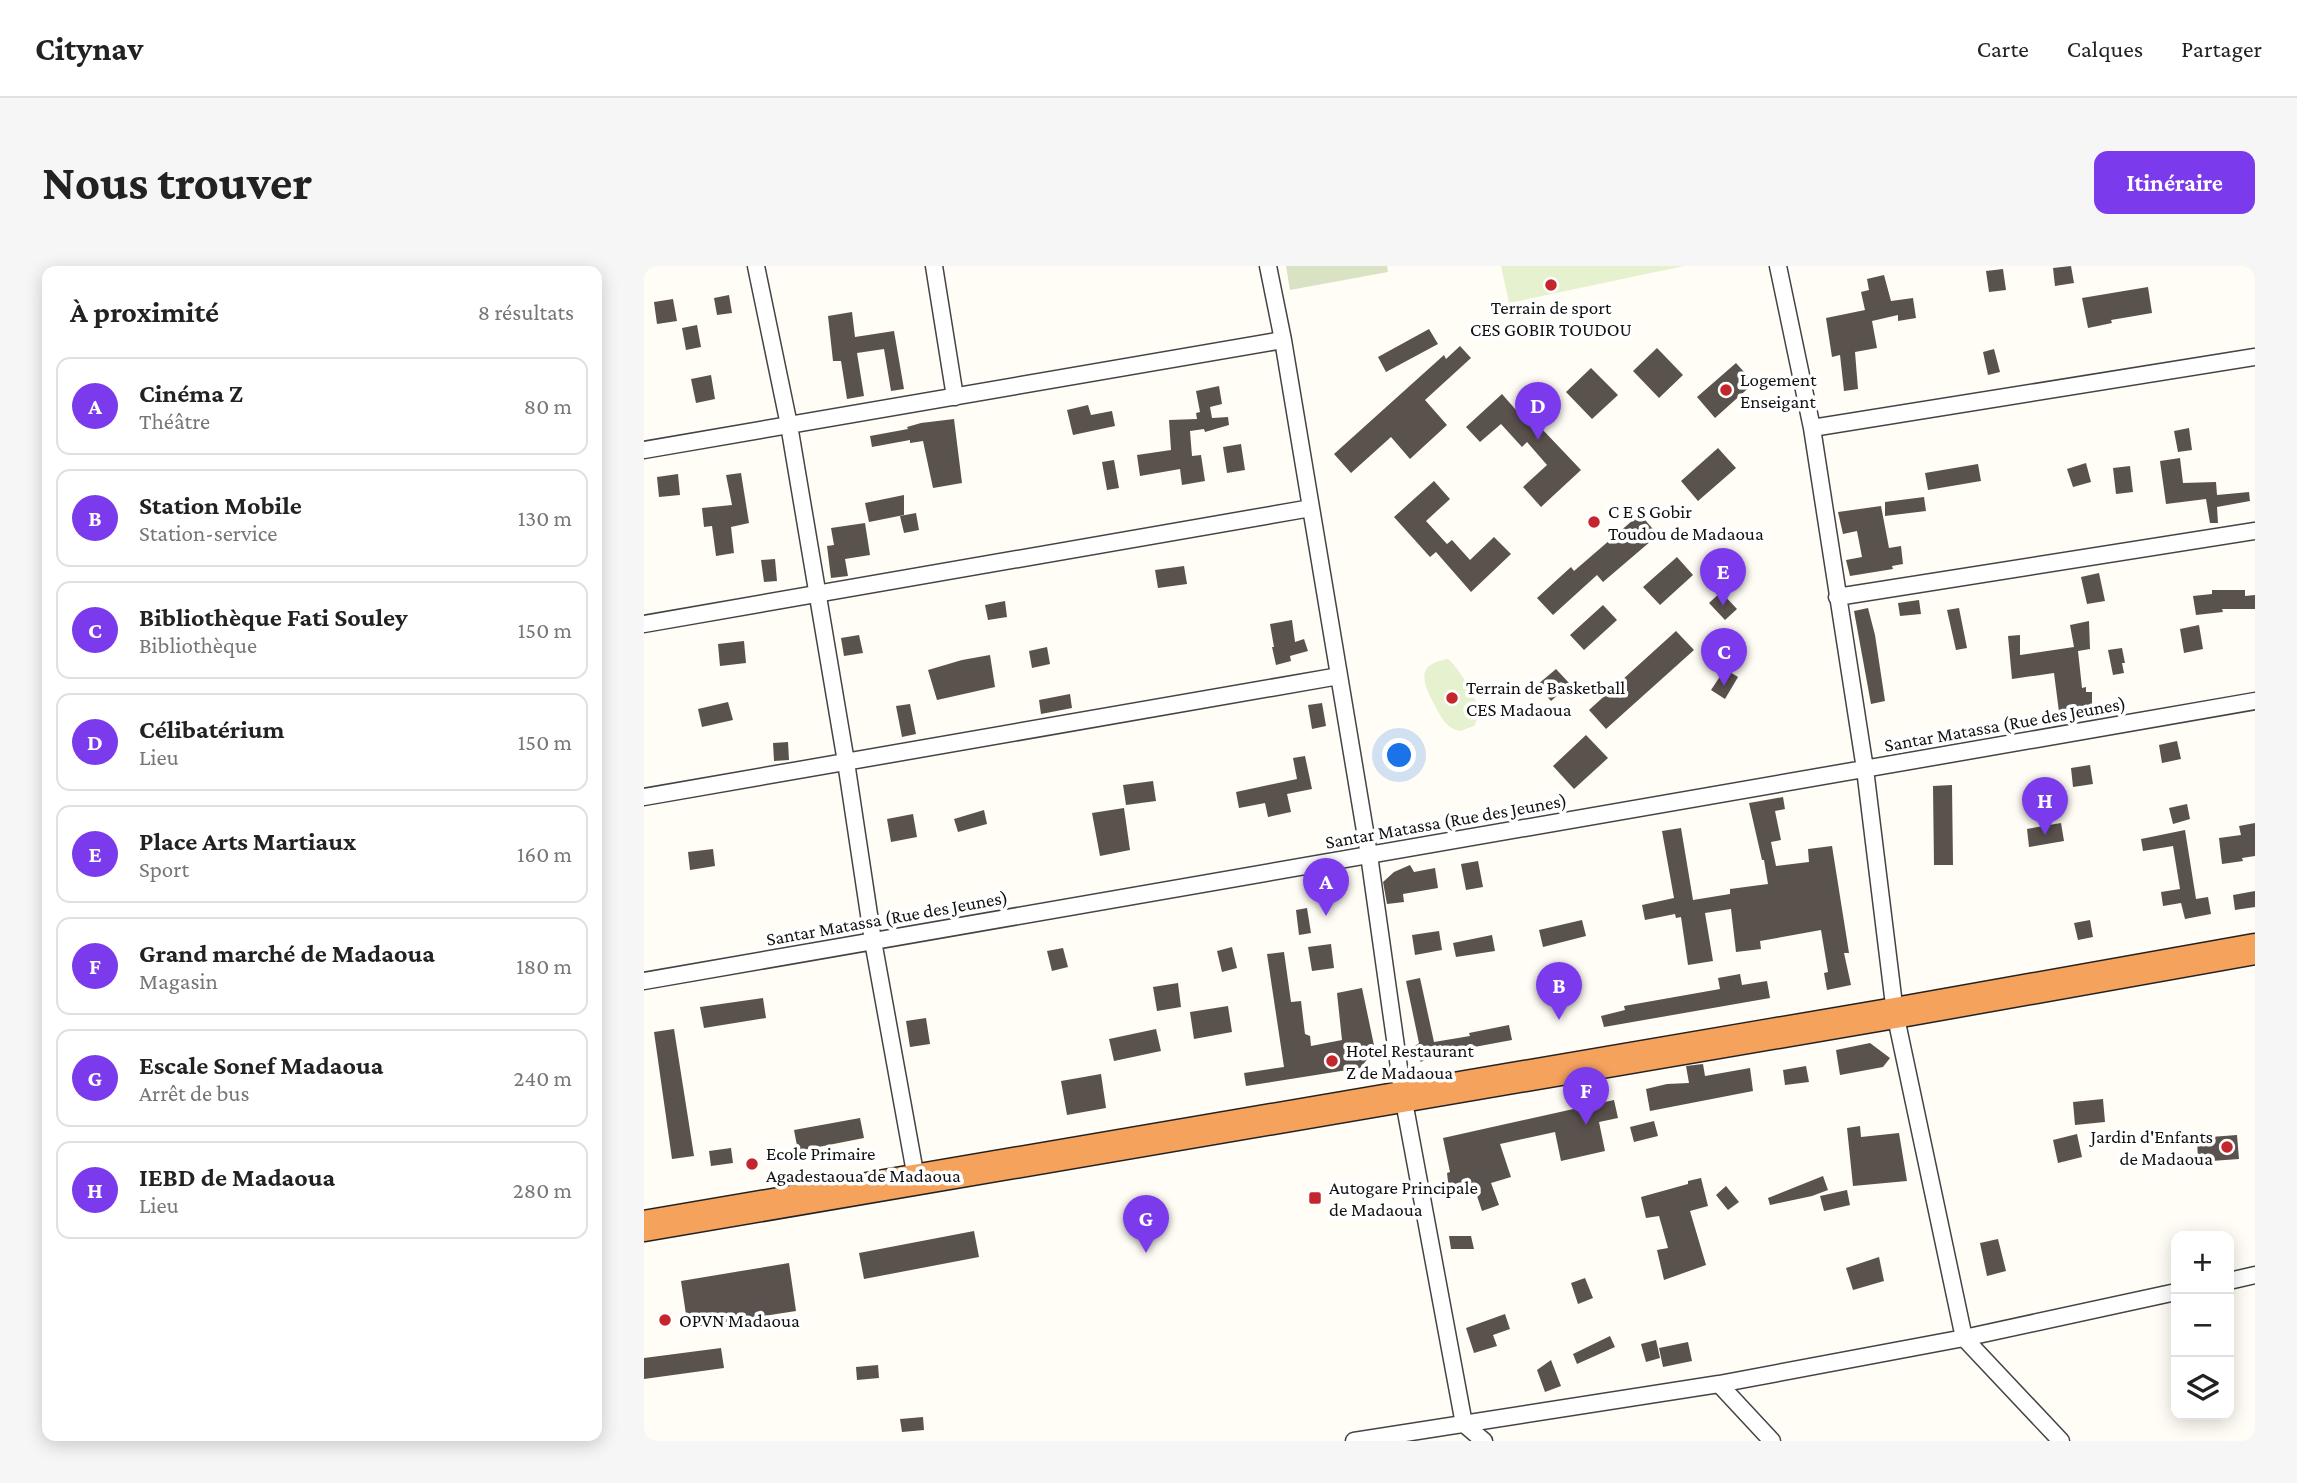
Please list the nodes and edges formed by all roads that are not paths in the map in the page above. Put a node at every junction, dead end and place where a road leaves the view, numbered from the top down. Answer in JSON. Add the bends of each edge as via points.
{"nodes":[{"id":1,"x":756,"y":266,"type":"edge"},
{"id":2,"x":934,"y":266,"type":"edge"},
{"id":3,"x":1268,"y":266,"type":"edge"},
{"id":4,"x":1778,"y":266,"type":"edge"},
{"id":5,"x":1283,"y":340,"type":"junction"},
{"id":6,"x":2255,"y":357,"type":"edge"},
{"id":7,"x":955,"y":397,"type":"junction"},
{"id":8,"x":789,"y":425,"type":"junction"},
{"id":9,"x":1812,"y":428,"type":"junction"},
{"id":10,"x":644,"y":450,"type":"edge"},
{"id":11,"x":1311,"y":508,"type":"junction"},
{"id":12,"x":2255,"y":531,"type":"edge"},
{"id":13,"x":817,"y":594,"type":"junction"},
{"id":14,"x":1837,"y":597,"type":"junction"},
{"id":15,"x":644,"y":624,"type":"edge"},
{"id":16,"x":1339,"y":676,"type":"junction"},
{"id":17,"x":2255,"y":701,"type":"edge"},
{"id":18,"x":846,"y":762,"type":"junction"},
{"id":19,"x":1865,"y":769,"type":"junction"},
{"id":20,"x":644,"y":797,"type":"edge"},
{"id":21,"x":1369,"y":856,"type":"junction"},
{"id":22,"x":873,"y":941,"type":"junction"},
{"id":23,"x":2255,"y":949,"type":"edge"},
{"id":24,"x":644,"y":982,"type":"edge"},
{"id":25,"x":1895,"y":1013,"type":"junction"},
{"id":26,"x":1403,"y":1096,"type":"junction"},
{"id":27,"x":916,"y":1178,"type":"junction"},
{"id":28,"x":644,"y":1226,"type":"edge"},
{"id":29,"x":2255,"y":1275,"type":"edge"},
{"id":30,"x":2234,"y":1280,"type":"edge"},
{"id":31,"x":2171,"y":1293,"type":"edge"},
{"id":32,"x":1964,"y":1338,"type":"junction"},
{"id":33,"x":1720,"y":1384,"type":"junction"},
{"id":34,"x":1464,"y":1424,"type":"junction"},
{"id":35,"x":1354,"y":1441,"type":"edge"},
{"id":36,"x":1452,"y":1441,"type":"edge"},
{"id":37,"x":1484,"y":1441,"type":"edge"},
{"id":38,"x":1772,"y":1441,"type":"edge"},
{"id":39,"x":2061,"y":1441,"type":"edge"}],
"edges":[{"from":1,"to":8,"type":"street"},
{"from":2,"to":7,"type":"street"},
{"from":3,"to":5,"type":"street"},
{"from":4,"to":9,"type":"street"},
{"from":5,"to":7,"type":"street"},
{"from":5,"to":11,"type":"street"},
{"from":6,"to":9,"type":"street"},
{"from":7,"to":8,"type":"street"},
{"from":8,"to":10,"type":"street"},
{"from":8,"to":13,"type":"street"},
{"from":9,"to":14,"type":"street"},
{"from":11,"to":13,"type":"street"},
{"from":11,"to":16,"type":"street"},
{"from":12,"to":14,"type":"street"},
{"from":13,"to":15,"type":"street"},
{"from":13,"to":18,"type":"street"},
{"from":14,"to":19,"type":"street"},
{"from":16,"to":18,"type":"street"},
{"from":16,"to":21,"type":"street"},
{"from":17,"to":19,"type":"street","name":"Santar Matassa (Rue des Jeunes)"},
{"from":18,"to":20,"type":"street"},
{"from":18,"to":22,"type":"street"},
{"from":19,"to":21,"type":"street","name":"Santar Matassa (Rue des Jeunes)"},
{"from":19,"to":25,"type":"street"},
{"from":21,"to":22,"type":"street","name":"Santar Matassa (Rue des Jeunes)"},
{"from":21,"to":26,"type":"street"},
{"from":22,"to":24,"type":"street","name":"Santar Matassa (Rue des Jeunes)"},
{"from":22,"to":27,"type":"street"},
{"from":23,"to":25,"type":"highway"},
{"from":25,"to":26,"type":"highway"},
{"from":25,"to":32,"type":"street"},
{"from":26,"to":27,"type":"highway"},
{"from":26,"to":34,"type":"street"},
{"from":27,"to":28,"type":"highway"},
{"from":29,"to":30,"type":"street"},
{"from":31,"to":32,"type":"street"},
{"from":32,"to":33,"type":"street"},
{"from":32,"to":39,"type":"street"},
{"from":33,"to":34,"type":"street"},
{"from":33,"to":38,"type":"street"},
{"from":34,"to":35,"type":"street"},
{"from":34,"to":36,"type":"street"},
{"from":34,"to":37,"type":"street"}]}
